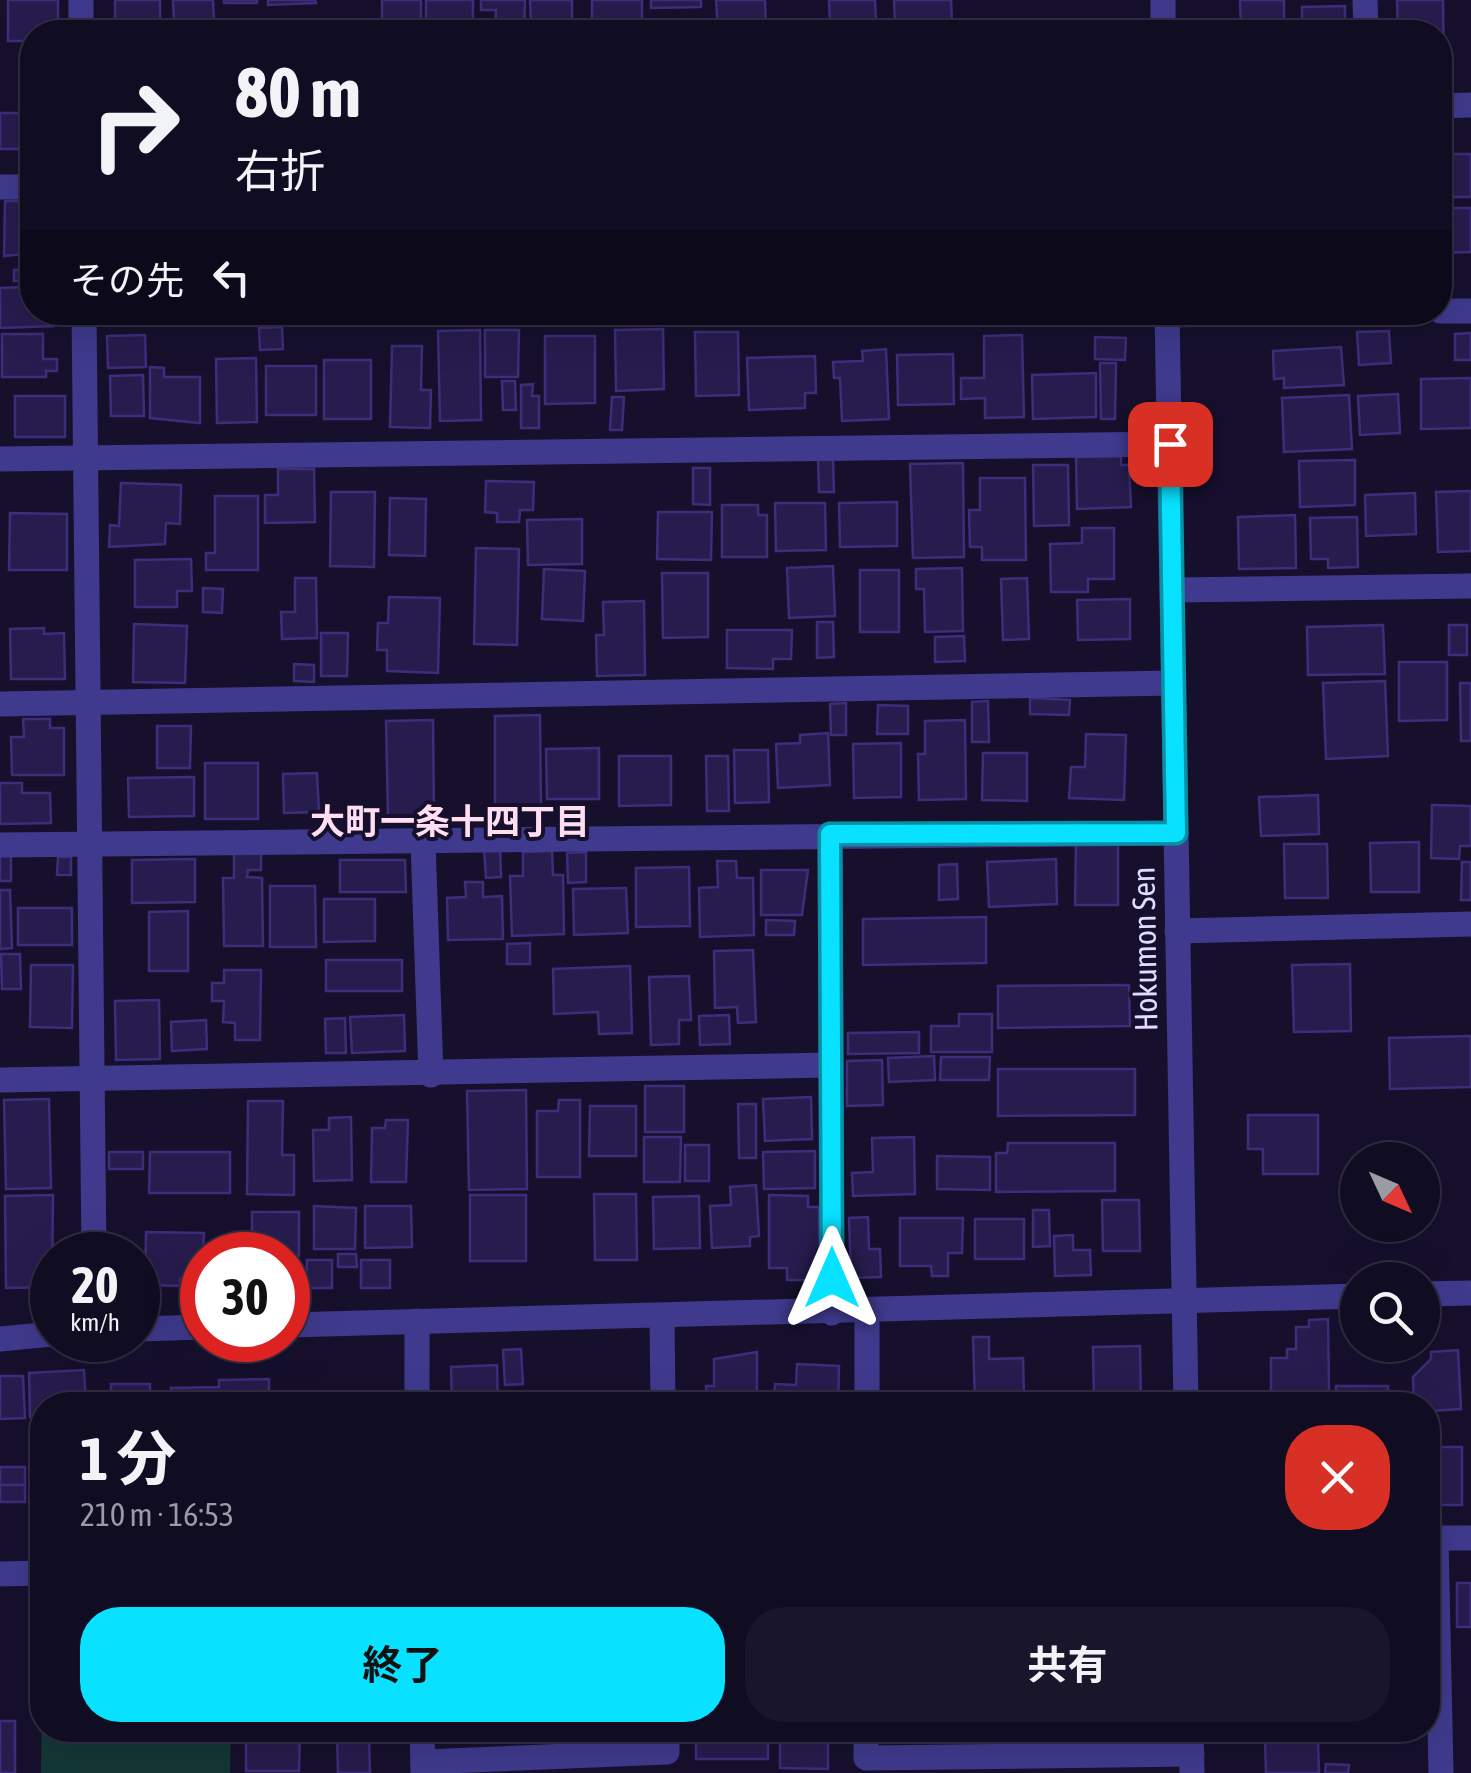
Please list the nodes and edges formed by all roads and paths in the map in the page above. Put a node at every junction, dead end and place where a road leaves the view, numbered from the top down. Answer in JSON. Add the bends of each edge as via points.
{"nodes":[{"id":1,"x":84,"y":325,"type":"edge"},
{"id":2,"x":1166,"y":325,"type":"edge"},
{"id":3,"x":1170,"y":444,"type":"junction"},
{"id":4,"x":84,"y":457,"type":"junction"},
{"id":5,"x":0,"y":459,"type":"edge"},
{"id":6,"x":1471,"y":586,"type":"edge"},
{"id":7,"x":1173,"y":590,"type":"junction"},
{"id":8,"x":1174,"y":684,"type":"junction"},
{"id":9,"x":86,"y":703,"type":"junction"},
{"id":10,"x":0,"y":704,"type":"edge"},
{"id":11,"x":1176,"y":833,"type":"junction"},
{"id":12,"x":830,"y":834,"type":"junction"},
{"id":13,"x":423,"y":842,"type":"junction"},
{"id":14,"x":87,"y":844,"type":"junction"},
{"id":15,"x":0,"y":845,"type":"edge"},
{"id":16,"x":1471,"y":924,"type":"edge"},
{"id":17,"x":1176,"y":930,"type":"junction"},
{"id":18,"x":831,"y":1065,"type":"junction"},
{"id":19,"x":431,"y":1076,"type":"junction"},
{"id":20,"x":92,"y":1078,"type":"junction"},
{"id":21,"x":0,"y":1080,"type":"edge"},
{"id":22,"x":94,"y":1232,"type":"edge"},
{"id":23,"x":1471,"y":1293,"type":"edge"},
{"id":24,"x":1440,"y":1294,"type":"edge"},
{"id":25,"x":1340,"y":1296,"type":"edge"},
{"id":26,"x":1184,"y":1300,"type":"junction"},
{"id":27,"x":867,"y":1312,"type":"junction"},
{"id":28,"x":832,"y":1313,"type":"junction"},
{"id":29,"x":662,"y":1316,"type":"junction"},
{"id":30,"x":417,"y":1320,"type":"junction"},
{"id":31,"x":310,"y":1324,"type":"edge"},
{"id":32,"x":30,"y":1336,"type":"edge"},
{"id":33,"x":0,"y":1339,"type":"edge"},
{"id":34,"x":417,"y":1392,"type":"edge"},
{"id":35,"x":663,"y":1392,"type":"edge"},
{"id":36,"x":866,"y":1392,"type":"edge"},
{"id":37,"x":1186,"y":1392,"type":"edge"},
{"id":38,"x":1440,"y":1538,"type":"edge"},
{"id":39,"x":1471,"y":1538,"type":"edge"},
{"id":40,"x":30,"y":1573,"type":"edge"},
{"id":41,"x":0,"y":1574,"type":"edge"},
{"id":42,"x":422,"y":1742,"type":"edge"},
{"id":43,"x":668,"y":1742,"type":"edge"},
{"id":44,"x":866,"y":1742,"type":"edge"},
{"id":45,"x":1439,"y":1742,"type":"edge"},
{"id":46,"x":1192,"y":1752,"type":"edge"},
{"id":47,"x":423,"y":1768,"type":"edge"},
{"id":48,"x":1440,"y":1773,"type":"edge"}],
"edges":[{"from":1,"to":4,"type":"street"},
{"from":2,"to":3,"type":"street","name":"Hokumon Sen"},
{"from":3,"to":4,"type":"street"},
{"from":3,"to":7,"type":"street","name":"Hokumon Sen"},
{"from":4,"to":5,"type":"street"},
{"from":4,"to":9,"type":"street"},
{"from":6,"to":7,"type":"street"},
{"from":7,"to":8,"type":"street","name":"Hokumon Sen"},
{"from":8,"to":9,"type":"street"},
{"from":8,"to":11,"type":"street","name":"Hokumon Sen"},
{"from":9,"to":10,"type":"street"},
{"from":9,"to":14,"type":"street"},
{"from":11,"to":12,"type":"street"},
{"from":11,"to":17,"type":"street","name":"Hokumon Sen"},
{"from":12,"to":13,"type":"street"},
{"from":12,"to":18,"type":"street"},
{"from":13,"to":14,"type":"street"},
{"from":13,"to":19,"type":"street"},
{"from":14,"to":15,"type":"street"},
{"from":14,"to":20,"type":"street"},
{"from":16,"to":17,"type":"street"},
{"from":17,"to":26,"type":"street","name":"Hokumon Sen"},
{"from":18,"to":19,"type":"street"},
{"from":18,"to":28,"type":"street"},
{"from":19,"to":20,"type":"street"},
{"from":20,"to":21,"type":"street"},
{"from":20,"to":22,"type":"street"},
{"from":23,"to":24,"type":"street"},
{"from":25,"to":26,"type":"street"},
{"from":26,"to":27,"type":"street"},
{"from":26,"to":37,"type":"street","name":"Hokumon Sen"},
{"from":27,"to":28,"type":"street"},
{"from":27,"to":36,"type":"street"},
{"from":28,"to":29,"type":"street"},
{"from":29,"to":30,"type":"street"},
{"from":29,"to":35,"type":"street"},
{"from":30,"to":31,"type":"street"},
{"from":30,"to":34,"type":"street"},
{"from":32,"to":33,"type":"street"},
{"from":38,"to":39,"type":"street"},
{"from":40,"to":41,"type":"street"},
{"from":42,"to":47,"type":"street"},
{"from":43,"to":47,"type":"street","via":[[668,1752]]},
{"from":44,"to":46,"type":"street","via":[[866,1758]]},
{"from":45,"to":48,"type":"street"}]}
